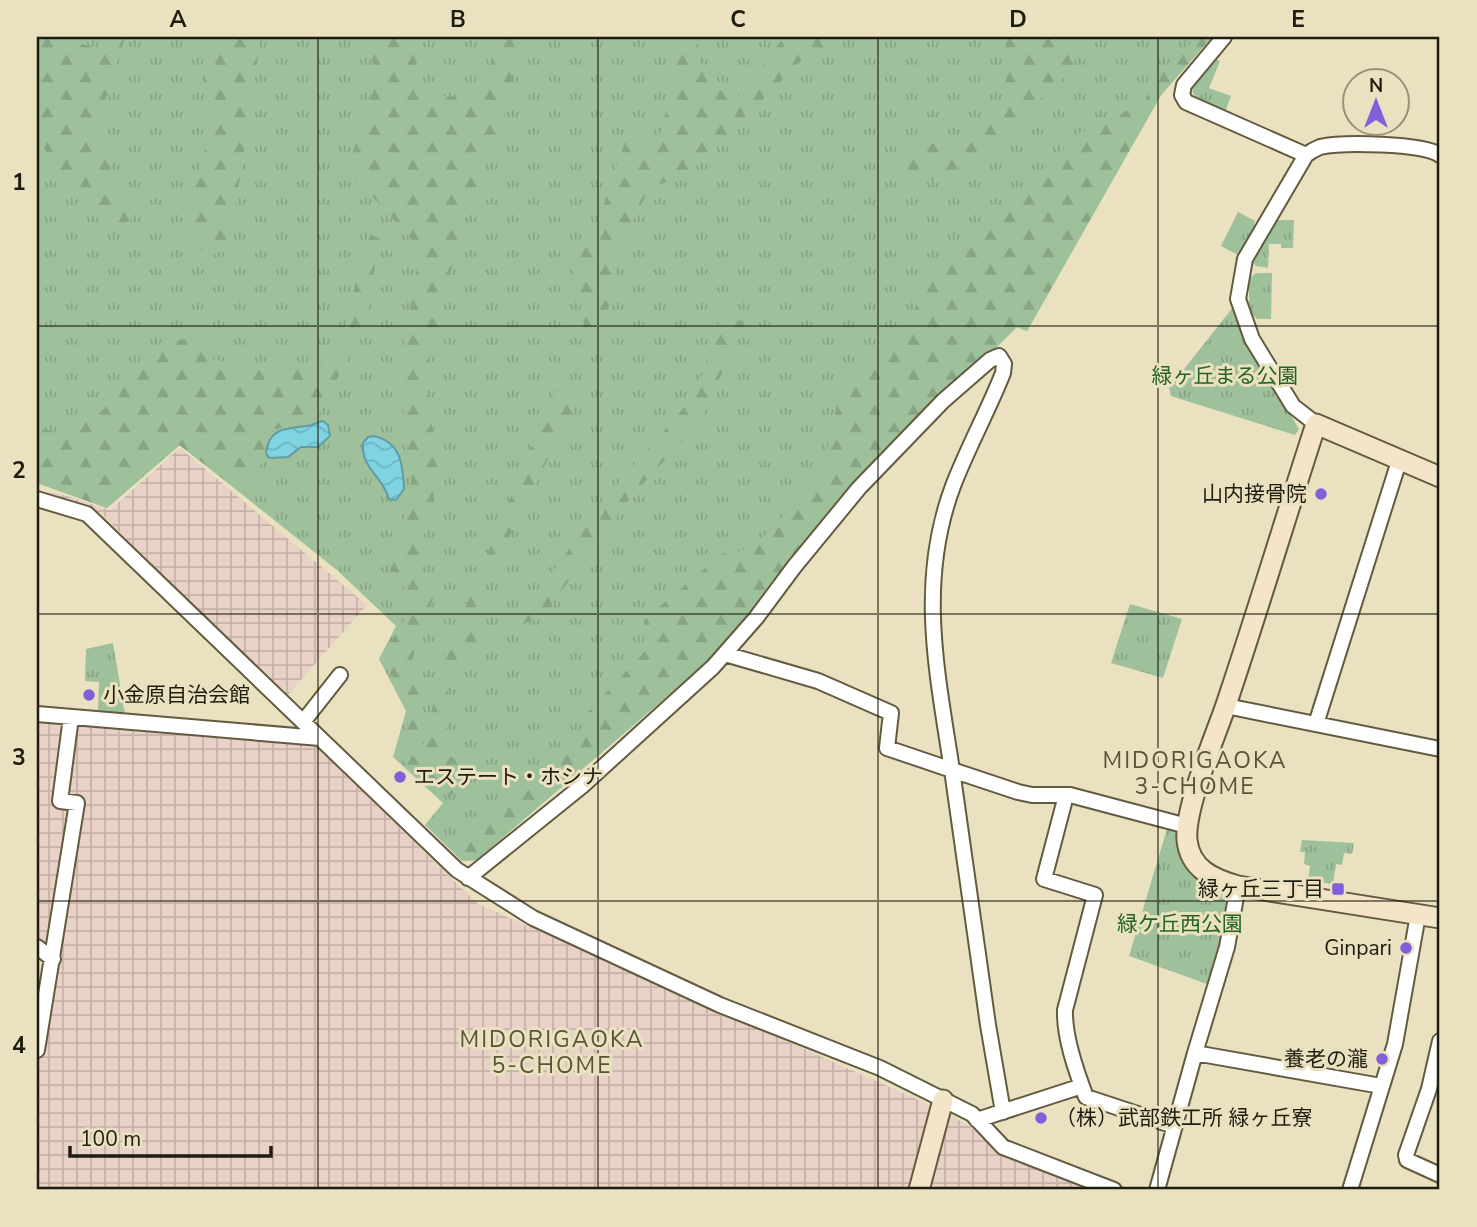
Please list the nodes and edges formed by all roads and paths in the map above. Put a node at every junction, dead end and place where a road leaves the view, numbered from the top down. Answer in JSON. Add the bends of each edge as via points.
{"nodes":[{"id":1,"x":1224,"y":37,"type":"edge"},
{"id":2,"x":1306,"y":155,"type":"junction"},
{"id":3,"x":1440,"y":155,"type":"edge"},
{"id":4,"x":1316,"y":424,"type":"junction"},
{"id":5,"x":1400,"y":458,"type":"junction"},
{"id":6,"x":1440,"y":477,"type":"edge"},
{"id":7,"x":37,"y":499,"type":"edge"},
{"id":8,"x":725,"y":654,"type":"junction"},
{"id":9,"x":340,"y":675,"type":"dead end"},
{"id":10,"x":1226,"y":706,"type":"junction"},
{"id":11,"x":37,"y":714,"type":"edge"},
{"id":12,"x":71,"y":717,"type":"junction"},
{"id":13,"x":303,"y":722,"type":"junction"},
{"id":14,"x":1316,"y":724,"type":"junction"},
{"id":15,"x":320,"y":738,"type":"junction"},
{"id":16,"x":1440,"y":749,"type":"edge"},
{"id":17,"x":952,"y":770,"type":"junction"},
{"id":18,"x":1063,"y":795,"type":"junction"},
{"id":19,"x":1187,"y":826,"type":"junction"},
{"id":20,"x":468,"y":878,"type":"junction"},
{"id":21,"x":1238,"y":886,"type":"junction"},
{"id":22,"x":1418,"y":915,"type":"junction"},
{"id":23,"x":1440,"y":918,"type":"edge"},
{"id":24,"x":37,"y":947,"type":"edge"},
{"id":25,"x":53,"y":959,"type":"junction"},
{"id":26,"x":1440,"y":1041,"type":"edge"},
{"id":27,"x":37,"y":1050,"type":"edge"},
{"id":28,"x":1195,"y":1053,"type":"junction"},
{"id":29,"x":1082,"y":1086,"type":"junction"},
{"id":30,"x":1381,"y":1086,"type":"junction"},
{"id":31,"x":1434,"y":1090,"type":"edge"},
{"id":32,"x":943,"y":1100,"type":"junction"},
{"id":33,"x":1003,"y":1112,"type":"junction"},
{"id":34,"x":977,"y":1119,"type":"junction"},
{"id":35,"x":1174,"y":1126,"type":"junction"},
{"id":36,"x":1440,"y":1175,"type":"edge"},
{"id":37,"x":919,"y":1190,"type":"edge"},
{"id":38,"x":1114,"y":1190,"type":"edge"},
{"id":39,"x":1157,"y":1190,"type":"edge"},
{"id":40,"x":1350,"y":1190,"type":"edge"}],
"edges":[{"from":1,"to":2,"type":"street","via":[[1184,85],[1186,102]]},
{"from":2,"to":3,"type":"street","via":[[1334,145],[1420,147]]},
{"from":2,"to":4,"type":"street","via":[[1245,259],[1238,299],[1252,339],[1293,406]]},
{"from":4,"to":5,"type":"street"},
{"from":4,"to":10,"type":"street"},
{"from":5,"to":6,"type":"street"},
{"from":5,"to":14,"type":"street"},
{"from":7,"to":13,"type":"street","via":[[87,514]]},
{"from":8,"to":17,"type":"street","via":[[818,681],[891,713],[887,748]]},
{"from":8,"to":17,"type":"street","via":[[859,488],[943,401],[999,356],[1003,373],[953,486],[934,568],[933,644]]},
{"from":8,"to":20,"type":"street","via":[[582,786]]},
{"from":9,"to":13,"type":"street"},
{"from":10,"to":14,"type":"street"},
{"from":10,"to":19,"type":"street"},
{"from":11,"to":12,"type":"street"},
{"from":12,"to":15,"type":"street"},
{"from":12,"to":25,"type":"street","via":[[60,801],[77,803]]},
{"from":13,"to":15,"type":"street"},
{"from":14,"to":16,"type":"street"},
{"from":15,"to":20,"type":"street"},
{"from":17,"to":18,"type":"street","via":[[1018,792]]},
{"from":17,"to":33,"type":"street"},
{"from":18,"to":19,"type":"street"},
{"from":18,"to":29,"type":"street","via":[[1044,879],[1096,895],[1065,1010]]},
{"from":19,"to":21,"type":"street","via":[[1195,864],[1218,880]]},
{"from":20,"to":32,"type":"street","via":[[533,918],[720,1005],[880,1068]]},
{"from":21,"to":22,"type":"street"},
{"from":21,"to":28,"type":"street","via":[[1227,947]]},
{"from":22,"to":23,"type":"street"},
{"from":22,"to":30,"type":"street","via":[[1395,1044]]},
{"from":24,"to":25,"type":"street"},
{"from":25,"to":27,"type":"street"},
{"from":26,"to":31,"type":"street"},
{"from":28,"to":30,"type":"street"},
{"from":28,"to":35,"type":"street"},
{"from":29,"to":33,"type":"street"},
{"from":29,"to":35,"type":"street","via":[[1086,1097]]},
{"from":30,"to":40,"type":"street"},
{"from":31,"to":36,"type":"street","via":[[1406,1155],[1407,1160]]},
{"from":32,"to":34,"type":"street"},
{"from":32,"to":37,"type":"street"},
{"from":33,"to":34,"type":"street"},
{"from":34,"to":38,"type":"street","via":[[1003,1147]]},
{"from":35,"to":39,"type":"street"}]}
